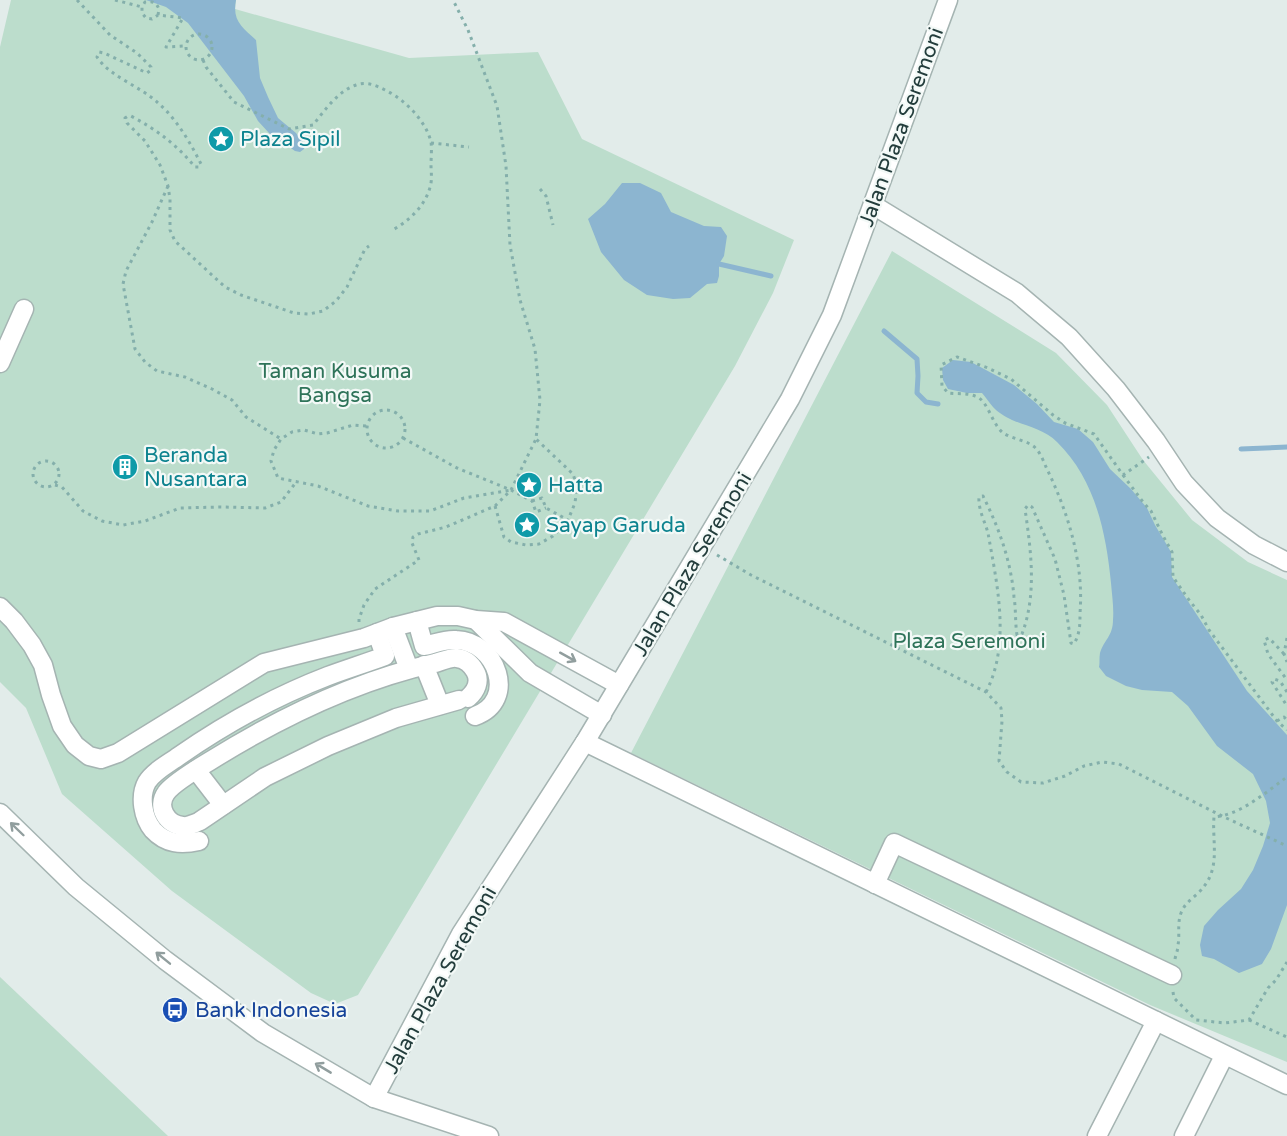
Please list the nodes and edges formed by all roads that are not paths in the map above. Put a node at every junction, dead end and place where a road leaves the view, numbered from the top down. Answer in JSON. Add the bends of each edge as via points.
{"nodes":[{"id":1,"x":948,"y":0,"type":"edge"},
{"id":2,"x":873,"y":205,"type":"junction"},
{"id":3,"x":24,"y":309,"type":"dead end"},
{"id":4,"x":0,"y":363,"type":"edge"},
{"id":5,"x":1287,"y":562,"type":"edge"},
{"id":6,"x":0,"y":607,"type":"edge"},
{"id":7,"x":476,"y":620,"type":"junction"},
{"id":8,"x":417,"y":621,"type":"junction"},
{"id":9,"x":378,"y":633,"type":"junction"},
{"id":10,"x":533,"y":638,"type":"junction"},
{"id":11,"x":518,"y":662,"type":"junction"},
{"id":12,"x":417,"y":667,"type":"junction"},
{"id":13,"x":620,"y":685,"type":"junction"},
{"id":14,"x":440,"y":705,"type":"junction"},
{"id":15,"x":602,"y":714,"type":"junction"},
{"id":16,"x":475,"y":716,"type":"dead end"},
{"id":17,"x":585,"y":742,"type":"junction"},
{"id":18,"x":196,"y":770,"type":"junction"},
{"id":19,"x":223,"y":806,"type":"junction"},
{"id":20,"x":0,"y":813,"type":"edge"},
{"id":21,"x":198,"y":828,"type":"junction"},
{"id":22,"x":875,"y":884,"type":"junction"},
{"id":23,"x":1172,"y":975,"type":"road end"},
{"id":24,"x":1156,"y":1021,"type":"junction"},
{"id":25,"x":1224,"y":1056,"type":"junction"},
{"id":26,"x":1287,"y":1085,"type":"edge"},
{"id":27,"x":374,"y":1098,"type":"junction"},
{"id":28,"x":489,"y":1136,"type":"edge"},
{"id":29,"x":1097,"y":1136,"type":"edge"},
{"id":30,"x":1184,"y":1136,"type":"edge"}],
"edges":[{"from":1,"to":2,"type":"street","name":"Jalan Plaza Seremoni"},
{"from":2,"to":5,"type":"street","via":[[1017,293],[1069,338],[1116,389],[1184,483],[1217,518],[1254,545]]},
{"from":2,"to":13,"type":"street","name":"Jalan Plaza Seremoni","via":[[832,315],[790,399]]},
{"from":3,"to":4,"type":"street"},
{"from":6,"to":9,"type":"street","via":[[38,655],[62,726],[75,745],[89,756],[101,759],[118,753],[264,663]]},
{"from":7,"to":8,"type":"street","via":[[437,616]]},
{"from":7,"to":10,"type":"street","via":[[504,622]]},
{"from":7,"to":11,"type":"street"},
{"from":8,"to":9,"type":"street"},
{"from":8,"to":16,"type":"street","via":[[424,646],[444,641],[470,642],[492,659],[499,687],[496,698],[489,709]]},
{"from":9,"to":12,"type":"street"},
{"from":9,"to":21,"type":"street","via":[[385,656],[288,693],[202,740],[155,773],[146,783],[143,795],[146,821],[166,841],[177,843],[187,844]]},
{"from":10,"to":11,"type":"street"},
{"from":10,"to":13,"type":"street","one_way":true},
{"from":11,"to":15,"type":"street","via":[[530,673]]},
{"from":12,"to":14,"type":"street"},
{"from":12,"to":14,"type":"street","via":[[456,658],[468,662],[477,673],[474,693]]},
{"from":12,"to":18,"type":"street","via":[[307,708],[243,740]]},
{"from":13,"to":15,"type":"street","name":"Jalan Plaza Seremoni"},
{"from":14,"to":19,"type":"street","via":[[328,746],[265,777]]},
{"from":15,"to":17,"type":"street","name":"Jalan Plaza Seremoni"},
{"from":17,"to":22,"type":"street"},
{"from":17,"to":27,"type":"street","name":"Jalan Plaza Seremoni","via":[[461,934]]},
{"from":18,"to":19,"type":"street"},
{"from":18,"to":21,"type":"street","via":[[166,792],[161,803],[172,823]]},
{"from":19,"to":21,"type":"street"},
{"from":27,"to":20,"type":"street","one_way":true,"via":[[263,1033],[165,960],[76,886]]},
{"from":22,"to":23,"type":"street","via":[[894,843]]},
{"from":22,"to":24,"type":"street"},
{"from":24,"to":25,"type":"street"},
{"from":24,"to":29,"type":"street"},
{"from":25,"to":26,"type":"street"},
{"from":25,"to":30,"type":"street"},
{"from":27,"to":28,"type":"street"}]}
